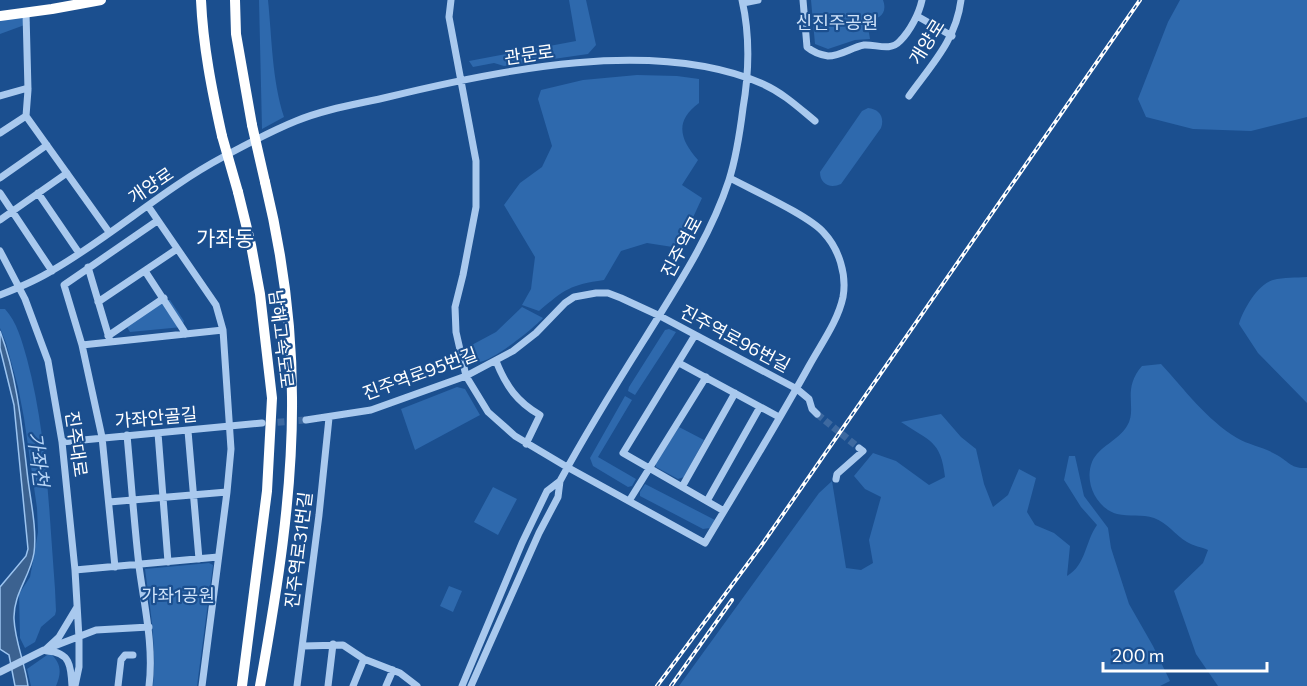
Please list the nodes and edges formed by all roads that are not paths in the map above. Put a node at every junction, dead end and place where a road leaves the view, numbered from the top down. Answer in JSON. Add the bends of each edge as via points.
{"nodes":[{"id":1,"x":64,"y":0,"type":"edge"},
{"id":2,"x":100,"y":0,"type":"edge"},
{"id":3,"x":235,"y":0,"type":"edge"},
{"id":4,"x":451,"y":0,"type":"edge"},
{"id":5,"x":758,"y":0,"type":"edge"},
{"id":6,"x":803,"y":0,"type":"edge"},
{"id":7,"x":922,"y":0,"type":"edge"},
{"id":8,"x":961,"y":0,"type":"edge"},
{"id":9,"x":201,"y":1,"type":"edge"},
{"id":10,"x":742,"y":1,"type":"edge"},
{"id":11,"x":0,"y":9,"type":"edge"},
{"id":12,"x":26,"y":13,"type":"junction"},
{"id":13,"x":0,"y":16,"type":"edge"},
{"id":14,"x":917,"y":16,"type":"junction"},
{"id":15,"x":952,"y":36,"type":"junction"},
{"id":16,"x":748,"y":78,"type":"junction"},
{"id":17,"x":462,"y":80,"type":"junction"},
{"id":18,"x":28,"y":88,"type":"junction"},
{"id":19,"x":0,"y":96,"type":"edge"},
{"id":20,"x":909,"y":96,"type":"dead end"},
{"id":21,"x":26,"y":116,"type":"junction"},
{"id":22,"x":815,"y":121,"type":"dead end"},
{"id":23,"x":0,"y":133,"type":"edge"},
{"id":24,"x":47,"y":145,"type":"junction"},
{"id":25,"x":243,"y":146,"type":"joint"},
{"id":26,"x":67,"y":173,"type":"junction"},
{"id":27,"x":0,"y":178,"type":"edge"},
{"id":28,"x":730,"y":178,"type":"junction"},
{"id":29,"x":0,"y":193,"type":"edge"},
{"id":30,"x":38,"y":193,"type":"junction"},
{"id":31,"x":147,"y":206,"type":"junction"},
{"id":32,"x":12,"y":212,"type":"junction"},
{"id":33,"x":0,"y":220,"type":"edge"},
{"id":34,"x":157,"y":221,"type":"junction"},
{"id":35,"x":109,"y":232,"type":"junction"},
{"id":36,"x":177,"y":249,"type":"junction"},
{"id":37,"x":0,"y":251,"type":"edge"},
{"id":38,"x":79,"y":253,"type":"junction"},
{"id":39,"x":88,"y":267,"type":"junction"},
{"id":40,"x":145,"y":270,"type":"junction"},
{"id":41,"x":52,"y":271,"type":"junction"},
{"id":42,"x":19,"y":286,"type":"junction"},
{"id":43,"x":0,"y":295,"type":"edge"},
{"id":44,"x":164,"y":298,"type":"junction"},
{"id":45,"x":98,"y":302,"type":"junction"},
{"id":46,"x":660,"y":316,"type":"junction"},
{"id":47,"x":223,"y":330,"type":"junction"},
{"id":48,"x":186,"y":334,"type":"junction"},
{"id":49,"x":695,"y":334,"type":"junction"},
{"id":50,"x":109,"y":339,"type":"junction"},
{"id":51,"x":82,"y":345,"type":"junction"},
{"id":52,"x":496,"y":362,"type":"junction"},
{"id":53,"x":679,"y":363,"type":"junction"},
{"id":54,"x":466,"y":376,"type":"junction"},
{"id":55,"x":706,"y":377,"type":"junction"},
{"id":56,"x":797,"y":389,"type":"junction"},
{"id":57,"x":735,"y":393,"type":"junction"},
{"id":58,"x":760,"y":407,"type":"junction"},
{"id":59,"x":817,"y":414,"type":"tunnel mouth"},
{"id":60,"x":779,"y":417,"type":"junction"},
{"id":61,"x":328,"y":418,"type":"junction"},
{"id":62,"x":306,"y":420,"type":"tunnel mouth"},
{"id":63,"x":262,"y":423,"type":"tunnel mouth"},
{"id":64,"x":229,"y":426,"type":"junction"},
{"id":65,"x":188,"y":431,"type":"junction"},
{"id":66,"x":158,"y":433,"type":"junction"},
{"id":67,"x":127,"y":435,"type":"junction"},
{"id":68,"x":102,"y":437,"type":"junction"},
{"id":69,"x":62,"y":442,"type":"junction"},
{"id":70,"x":526,"y":444,"type":"junction"},
{"id":71,"x":859,"y":448,"type":"dead end"},
{"id":72,"x":567,"y":467,"type":"junction"},
{"id":73,"x":649,"y":468,"type":"junction"},
{"id":74,"x":836,"y":480,"type":"dead end"},
{"id":75,"x":560,"y":481,"type":"junction"},
{"id":76,"x":682,"y":487,"type":"junction"},
{"id":77,"x":228,"y":492,"type":"junction"},
{"id":78,"x":194,"y":495,"type":"junction"},
{"id":79,"x":163,"y":498,"type":"junction"},
{"id":80,"x":133,"y":500,"type":"junction"},
{"id":81,"x":629,"y":501,"type":"junction"},
{"id":82,"x":707,"y":501,"type":"junction"},
{"id":83,"x":109,"y":502,"type":"junction"},
{"id":84,"x":724,"y":511,"type":"junction"},
{"id":85,"x":218,"y":557,"type":"junction"},
{"id":86,"x":199,"y":559,"type":"junction"},
{"id":87,"x":168,"y":562,"type":"junction"},
{"id":88,"x":139,"y":565,"type":"junction"},
{"id":89,"x":115,"y":567,"type":"junction"},
{"id":90,"x":75,"y":570,"type":"junction"},
{"id":91,"x":78,"y":606,"type":"junction"},
{"id":92,"x":149,"y":627,"type":"junction"},
{"id":93,"x":79,"y":638,"type":"junction"},
{"id":94,"x":333,"y":644,"type":"junction"},
{"id":95,"x":303,"y":645,"type":"junction"},
{"id":96,"x":44,"y":650,"type":"junction"},
{"id":97,"x":133,"y":655,"type":"dead end"},
{"id":98,"x":364,"y":659,"type":"junction"},
{"id":99,"x":393,"y":670,"type":"junction"},
{"id":100,"x":0,"y":672,"type":"edge"},
{"id":101,"x":74,"y":686,"type":"edge"},
{"id":102,"x":118,"y":686,"type":"edge"},
{"id":103,"x":148,"y":686,"type":"edge"},
{"id":104,"x":202,"y":686,"type":"edge"},
{"id":105,"x":242,"y":686,"type":"edge"},
{"id":106,"x":260,"y":686,"type":"edge"},
{"id":107,"x":297,"y":686,"type":"edge"},
{"id":108,"x":328,"y":686,"type":"edge"},
{"id":109,"x":353,"y":686,"type":"edge"},
{"id":110,"x":386,"y":686,"type":"edge"},
{"id":111,"x":417,"y":686,"type":"edge"},
{"id":112,"x":462,"y":686,"type":"edge"},
{"id":113,"x":471,"y":686,"type":"edge"}],
"edges":[{"from":1,"to":11,"type":"highway"},
{"from":2,"to":12,"type":"highway"},
{"from":3,"to":106,"type":"highway","name":"남해고속도로","bridge":true,"via":[[236,34],[283,273],[292,397],[288,495]]},
{"from":4,"to":17,"type":"street","via":[[449,17]]},
{"from":5,"to":10,"type":"street"},
{"from":6,"to":14,"type":"street","via":[[807,47],[826,56],[866,45],[892,46]]},
{"from":7,"to":14,"type":"street"},
{"from":8,"to":15,"type":"street","name":"개양로"},
{"from":9,"to":105,"type":"highway","name":"남해고속도로","bridge":true,"via":[[213,98],[260,294],[272,398],[267,491]]},
{"from":10,"to":16,"type":"street","name":"진주역로"},
{"from":12,"to":13,"type":"highway"},
{"from":12,"to":18,"type":"street"},
{"from":14,"to":15,"type":"street"},
{"from":15,"to":20,"type":"street","name":"개양로"},
{"from":16,"to":17,"type":"street","name":"관문로","via":[[711,68],[640,61],[567,65]]},
{"from":16,"to":22,"type":"street","name":"관문로","via":[[787,97]]},
{"from":16,"to":28,"type":"street","name":"진주역로"},
{"from":17,"to":25,"type":"street","name":"관문로","via":[[318,114]]},
{"from":17,"to":54,"type":"street","via":[[476,161],[476,207],[455,308]]},
{"from":18,"to":19,"type":"street"},
{"from":18,"to":21,"type":"street"},
{"from":21,"to":23,"type":"street"},
{"from":21,"to":24,"type":"street"},
{"from":24,"to":26,"type":"street"},
{"from":24,"to":27,"type":"street"},
{"from":25,"to":31,"type":"street","name":"개양로"},
{"from":26,"to":30,"type":"street"},
{"from":26,"to":35,"type":"street"},
{"from":28,"to":46,"type":"street","name":"진주역로","via":[[700,249]]},
{"from":28,"to":56,"type":"street","via":[[824,232],[840,262],[844,287],[840,308]]},
{"from":29,"to":32,"type":"street"},
{"from":30,"to":32,"type":"street"},
{"from":30,"to":38,"type":"street"},
{"from":31,"to":34,"type":"street"},
{"from":31,"to":35,"type":"street","name":"개양로"},
{"from":32,"to":33,"type":"street"},
{"from":32,"to":41,"type":"street"},
{"from":34,"to":36,"type":"street"},
{"from":34,"to":39,"type":"street"},
{"from":35,"to":38,"type":"street","name":"개양로"},
{"from":36,"to":40,"type":"street"},
{"from":36,"to":47,"type":"street","via":[[216,305]]},
{"from":37,"to":42,"type":"street","name":"진주대로"},
{"from":38,"to":41,"type":"street","name":"개양로"},
{"from":39,"to":45,"type":"street"},
{"from":39,"to":51,"type":"street","via":[[64,285]]},
{"from":40,"to":44,"type":"street"},
{"from":40,"to":45,"type":"street"},
{"from":41,"to":42,"type":"street","name":"개양로"},
{"from":42,"to":43,"type":"street","name":"개양로"},
{"from":42,"to":69,"type":"street","name":"진주대로","via":[[48,361]]},
{"from":44,"to":48,"type":"street"},
{"from":44,"to":50,"type":"street"},
{"from":45,"to":50,"type":"street"},
{"from":46,"to":49,"type":"street","name":"진주역로96번길"},
{"from":46,"to":52,"type":"street","name":"진주역로95번길","via":[[608,293],[574,297],[536,333]]},
{"from":46,"to":72,"type":"street","name":"진주역로"},
{"from":47,"to":48,"type":"street"},
{"from":47,"to":64,"type":"street"},
{"from":48,"to":50,"type":"street"},
{"from":49,"to":53,"type":"street"},
{"from":49,"to":56,"type":"street","name":"진주역로96번길"},
{"from":50,"to":51,"type":"street"},
{"from":51,"to":68,"type":"street"},
{"from":52,"to":54,"type":"street","name":"진주역로95번길"},
{"from":52,"to":70,"type":"street","via":[[514,396],[540,414]]},
{"from":53,"to":55,"type":"street"},
{"from":53,"to":73,"type":"street","via":[[623,453]]},
{"from":54,"to":61,"type":"street","name":"진주역로95번길","via":[[372,410]]},
{"from":54,"to":70,"type":"street","via":[[502,427]]},
{"from":55,"to":57,"type":"street"},
{"from":55,"to":73,"type":"street"},
{"from":56,"to":59,"type":"street"},
{"from":56,"to":60,"type":"street"},
{"from":57,"to":58,"type":"street"},
{"from":57,"to":76,"type":"street"},
{"from":58,"to":60,"type":"street"},
{"from":58,"to":82,"type":"street"},
{"from":60,"to":84,"type":"street"},
{"from":61,"to":62,"type":"street","name":"진주역로95번길"},
{"from":61,"to":95,"type":"street","name":"진주역로31번길"},
{"from":63,"to":64,"type":"street"},
{"from":64,"to":65,"type":"street","name":"가좌안골길"},
{"from":64,"to":77,"type":"street"},
{"from":65,"to":66,"type":"street","name":"가좌안골길"},
{"from":65,"to":78,"type":"street"},
{"from":66,"to":67,"type":"street","name":"가좌안골길"},
{"from":66,"to":79,"type":"street"},
{"from":67,"to":68,"type":"street","name":"가좌안골길"},
{"from":67,"to":80,"type":"street"},
{"from":68,"to":69,"type":"street","name":"가좌안골길"},
{"from":68,"to":83,"type":"street"},
{"from":69,"to":90,"type":"street","name":"진주대로"},
{"from":70,"to":72,"type":"street"},
{"from":71,"to":74,"type":"street","via":[[863,451],[837,474]]},
{"from":72,"to":75,"type":"street","name":"진주역로"},
{"from":72,"to":81,"type":"street"},
{"from":73,"to":76,"type":"street"},
{"from":73,"to":81,"type":"street"},
{"from":75,"to":112,"type":"street","name":"진주역로","via":[[547,491],[522,543]]},
{"from":75,"to":113,"type":"street","name":"진주역로","via":[[558,497]]},
{"from":76,"to":82,"type":"street"},
{"from":77,"to":78,"type":"street"},
{"from":77,"to":85,"type":"street"},
{"from":78,"to":79,"type":"street"},
{"from":78,"to":86,"type":"street"},
{"from":79,"to":80,"type":"street"},
{"from":79,"to":87,"type":"street"},
{"from":80,"to":83,"type":"street"},
{"from":80,"to":88,"type":"street"},
{"from":81,"to":84,"type":"street","via":[[705,543]]},
{"from":82,"to":84,"type":"street"},
{"from":83,"to":89,"type":"street"},
{"from":85,"to":86,"type":"street"},
{"from":85,"to":104,"type":"street"},
{"from":86,"to":87,"type":"street"},
{"from":87,"to":88,"type":"street"},
{"from":88,"to":89,"type":"street"},
{"from":88,"to":92,"type":"street"},
{"from":89,"to":90,"type":"street"},
{"from":90,"to":91,"type":"street","name":"진주대로"},
{"from":91,"to":93,"type":"street","name":"진주대로"},
{"from":91,"to":96,"type":"street","via":[[59,637]]},
{"from":92,"to":93,"type":"street","via":[[96,630]]},
{"from":92,"to":103,"type":"street"},
{"from":93,"to":96,"type":"street"},
{"from":93,"to":101,"type":"street","name":"진주대로","via":[[79,667]]},
{"from":94,"to":95,"type":"street"},
{"from":94,"to":98,"type":"street","via":[[343,645]]},
{"from":94,"to":108,"type":"street"},
{"from":95,"to":107,"type":"street","name":"진주역로31번길"},
{"from":96,"to":100,"type":"street"},
{"from":96,"to":101,"type":"street","via":[[58,651],[66,657]]},
{"from":97,"to":102,"type":"street","via":[[125,655],[121,660]]},
{"from":98,"to":99,"type":"street"},
{"from":98,"to":109,"type":"street"},
{"from":99,"to":110,"type":"street"},
{"from":99,"to":111,"type":"street"}]}
